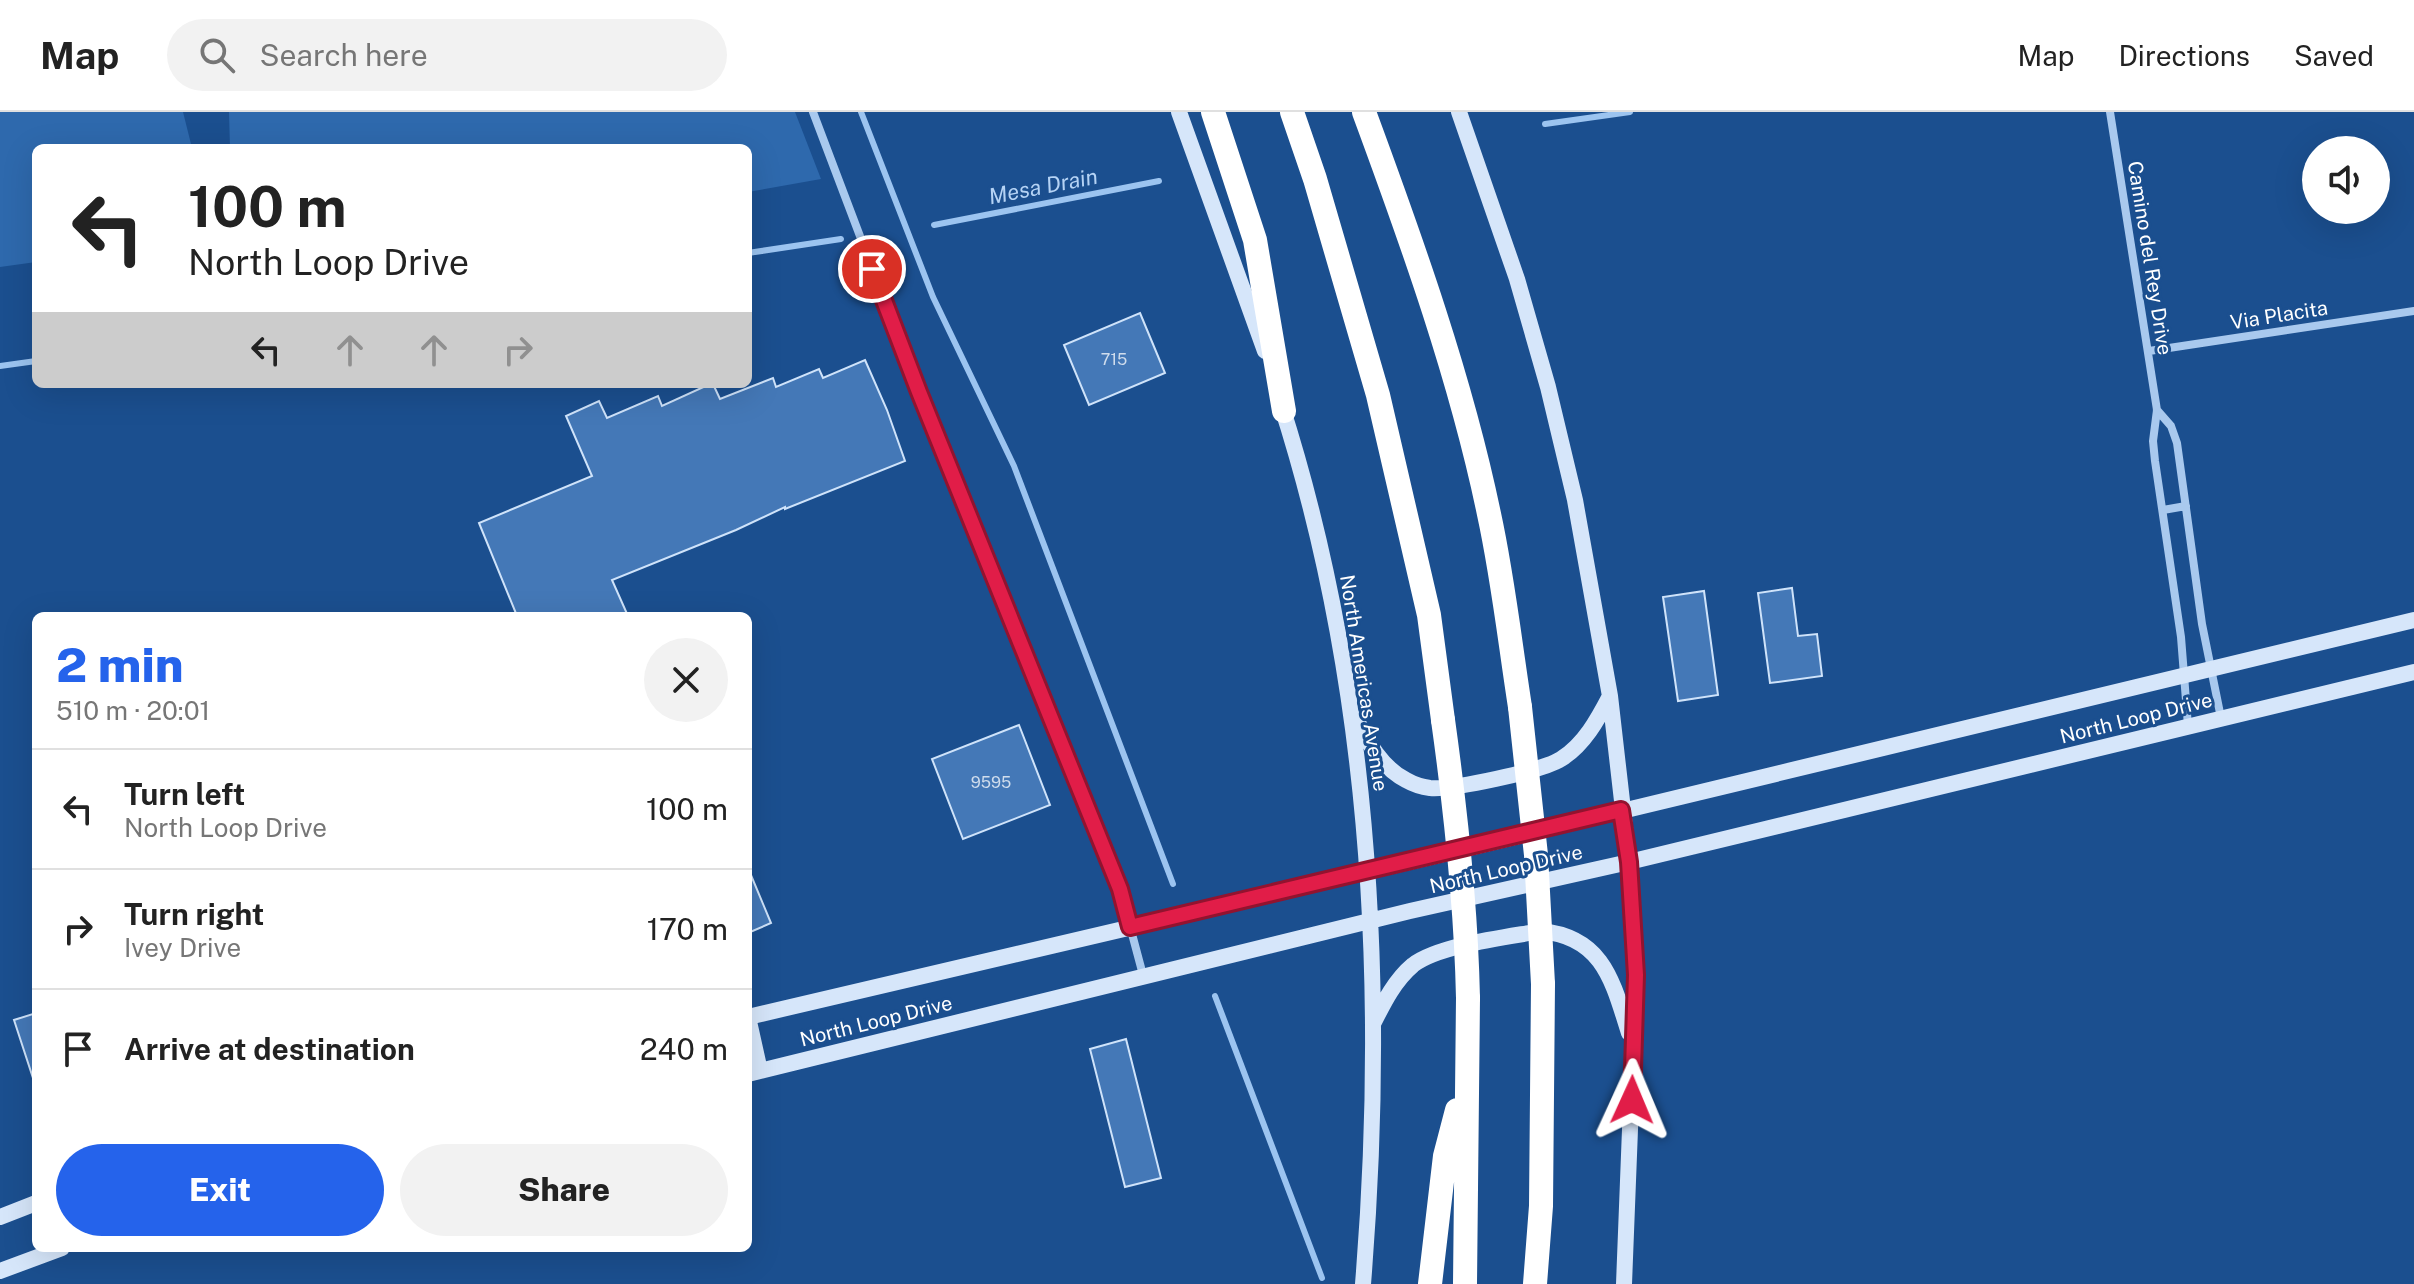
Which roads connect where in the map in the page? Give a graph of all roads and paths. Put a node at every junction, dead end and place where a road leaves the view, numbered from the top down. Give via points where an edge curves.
1 (813, 112) edge
2 (1179, 112) edge
3 (1213, 112) edge
4 (1292, 112) edge
5 (1364, 112) edge
6 (1459, 112) edge
7 (2110, 112) edge
8 (2414, 311) edge
9 (2149, 351) junction
10 (2157, 410) junction
11 (1284, 411) junction
12 (2186, 506) junction
13 (2163, 510) junction
14 (2414, 620) edge
15 (2211, 669) junction
16 (2414, 672) edge
17 (2184, 675) junction
18 (1610, 696) junction
19 (1352, 711) junction
20 (2221, 718) junction
21 (2188, 726) junction
22 (1621, 810) junction
23 (1629, 862) junction
24 (1368, 869) junction
25 (1368, 922) junction
26 (1130, 927) junction
27 (1143, 975) junction
28 (752, 1016) edge
29 (1373, 1026) junction
30 (1633, 1045) junction
31 (754, 1072) edge
32 (1466, 1077) junction
33 (32, 1205) edge
34 (0, 1217) edge
35 (51, 1252) edge
36 (0, 1271) edge
37 (1363, 1284) edge
38 (1430, 1284) edge
39 (1465, 1284) edge
40 (1535, 1284) edge
41 (1624, 1284) edge

1 - 26 street via 919,392 1120,889
2 - 11 main road, North Americas Avenue
3 - 11 highway via 1255,240
4 - 32 highway, bridge via 1378,395 1429,615 1458,826 1466,928
5 - 40 highway, bridge via 1461,402 1489,515 1520,707 1543,984
6 - 18 main road via 1548,387 1575,500
7 - 9 street, Camino del Rey Drive
8 - 9 street, Via Placita
9 - 10 street, Camino del Rey Drive
10 - 12 street, Camino del Rey Drive via 2177,443
10 - 13 street, Camino del Rey Drive via 2153,441
11 - 19 main road, North Americas Avenue via 1313,507
12 - 13 street
12 - 15 street, Camino del Rey Drive
13 - 17 street, Camino del Rey Drive
14 - 15 main road, North Loop Drive
15 - 17 main road, North Loop Drive
15 - 20 street, Camino del Rey Drive
16 - 20 main road, North Loop Drive
17 - 21 street, Camino del Rey Drive
17 - 22 main road, North Loop Drive
18 - 19 main road via 1578,745 1561,759 1542,768 1433,788 1393,772
18 - 22 main road
19 - 24 main road, North Americas Avenue
20 - 21 main road, North Loop Drive
21 - 23 main road, North Loop Drive
22 - 23 main road
22 - 24 main road, North Loop Drive
23 - 25 main road, North Loop Drive
23 - 30 main road via 1636,975
24 - 25 main road, North Americas Avenue
24 - 26 main road, North Loop Drive
25 - 27 main road, North Loop Drive
25 - 29 main road, North Americas Avenue
26 - 27 street
26 - 28 main road, North Loop Drive
27 - 31 main road, North Loop Drive
29 - 30 main road via 1390,991 1411,966 1451,950 1541,931 1574,941 1602,961
29 - 37 main road, North Americas Avenue
30 - 41 main road
32 - 38 highway via 1445,1156
32 - 39 highway
33 - 34 main road
35 - 36 main road

